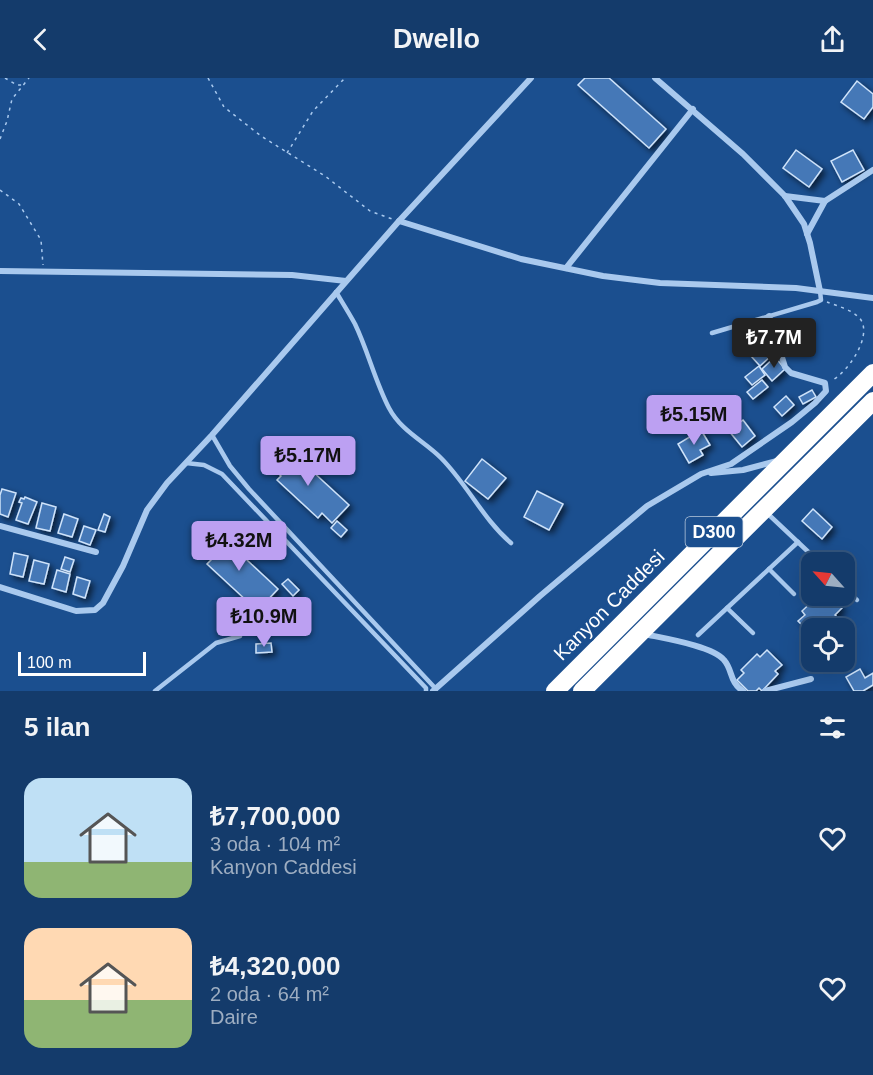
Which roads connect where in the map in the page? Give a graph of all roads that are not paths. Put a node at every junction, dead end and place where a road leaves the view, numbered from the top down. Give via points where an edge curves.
1 (531, 78) edge
2 (655, 78) edge
3 (693, 109) junction
4 (873, 170) edge
5 (784, 196) junction
6 (825, 201) junction
7 (399, 221) junction
8 (807, 234) junction
9 (566, 268) junction
10 (0, 271) edge
11 (346, 281) junction
12 (820, 291) junction
13 (336, 292) junction
14 (873, 298) edge
15 (769, 316) junction
16 (712, 333) dead end
17 (873, 373) edge
18 (873, 401) edge
19 (212, 435) junction
20 (788, 458) junction
21 (186, 463) junction
22 (701, 474) junction
23 (763, 509) junction
24 (0, 526) edge
25 (798, 542) junction
26 (511, 543) dead end
27 (96, 552) dead end
28 (808, 552) edge
29 (769, 569) junction
30 (0, 587) edge
31 (794, 594) dead end
32 (727, 608) junction
33 (640, 633) junction
34 (753, 633) dead end
35 (698, 635) dead end
36 (240, 636) dead end
37 (811, 679) dead end
38 (435, 690) edge
39 (155, 691) edge
40 (426, 691) edge
41 (555, 691) edge
42 (582, 691) edge
43 (742, 691) edge
44 (765, 691) edge

1 - 7 street
2 - 3 street
3 - 5 street
3 - 9 street
4 - 6 street
5 - 6 street
5 - 8 street
6 - 8 street
7 - 9 street via 521,259
7 - 11 street
8 - 12 street
9 - 12 street via 660,283
10 - 11 street via 292,275
11 - 13 street
12 - 14 street
12 - 15 lane via 821,300
13 - 19 street
13 - 26 lane via 355,324 395,418 442,459 494,528
15 - 16 lane
15 - 22 street via 785,367 791,373 825,383 826,391 792,422 732,464
17 - 20 highway, Kanyon Caddesi / D300
18 - 23 highway, D300
19 - 21 street
19 - 38 lane via 249,489
20 - 22 street via 743,470
20 - 41 highway, Kanyon Caddesi / D300
21 - 30 street via 147,510 123,566 95,610 76,611
21 - 40 lane via 204,465 222,474
22 - 38 street via 614,532
23 - 25 lane
23 - 33 highway, D300
24 - 27 street
25 - 28 lane
25 - 29 lane
29 - 31 lane
29 - 32 lane
32 - 34 lane
32 - 35 lane
33 - 42 highway, D300
33 - 43 street via 699,646 724,659 735,686
36 - 39 lane via 216,643
37 - 44 street

